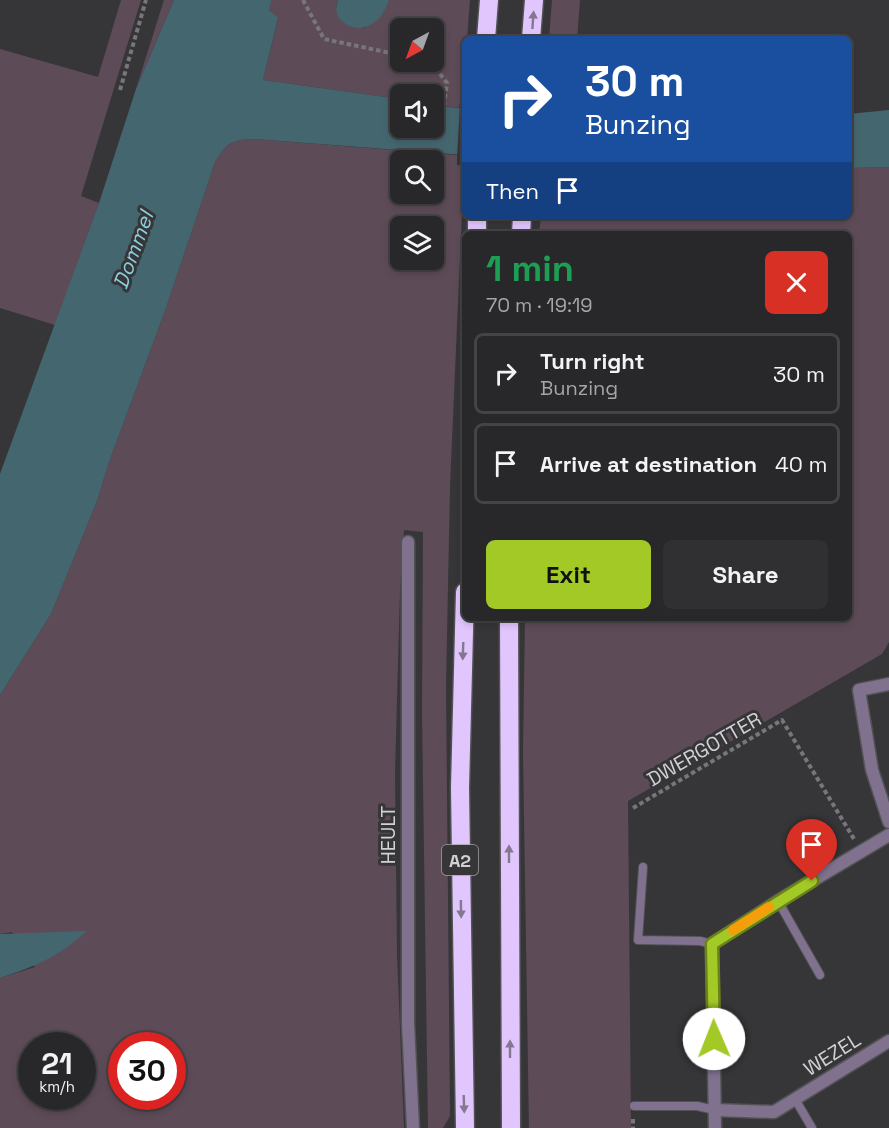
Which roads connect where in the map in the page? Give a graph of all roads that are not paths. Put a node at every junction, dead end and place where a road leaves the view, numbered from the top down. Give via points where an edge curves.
1 (489, 0) edge
2 (534, 0) edge
3 (486, 36) edge
4 (531, 36) edge
5 (408, 542) dead end
6 (464, 621) edge
7 (509, 621) edge
8 (889, 684) edge
9 (889, 822) edge
10 (889, 835) edge
11 (643, 867) dead end
12 (778, 901) junction
13 (712, 944) junction
14 (820, 975) dead end
15 (889, 1041) edge
16 (795, 1099) junction
17 (634, 1106) dead end
18 (715, 1110) junction
19 (413, 1128) edge
20 (465, 1128) edge
21 (511, 1128) edge
22 (715, 1128) edge
23 (812, 1128) edge

1 - 3 highway
4 -> 2 highway
5 - 19 street, HEULT via 408,1023
6 -> 20 highway, A2 via 460,788
21 -> 7 highway
8 - 9 street via 859,690 872,770
10 - 12 street
11 - 13 lane via 638,940
12 - 13 street
12 - 14 lane
13 - 18 street
15 - 16 street, WEZEL
16 - 18 street, WEZEL via 774,1112
16 - 23 lane, WEZEL
17 - 18 lane via 697,1106
18 - 22 street

